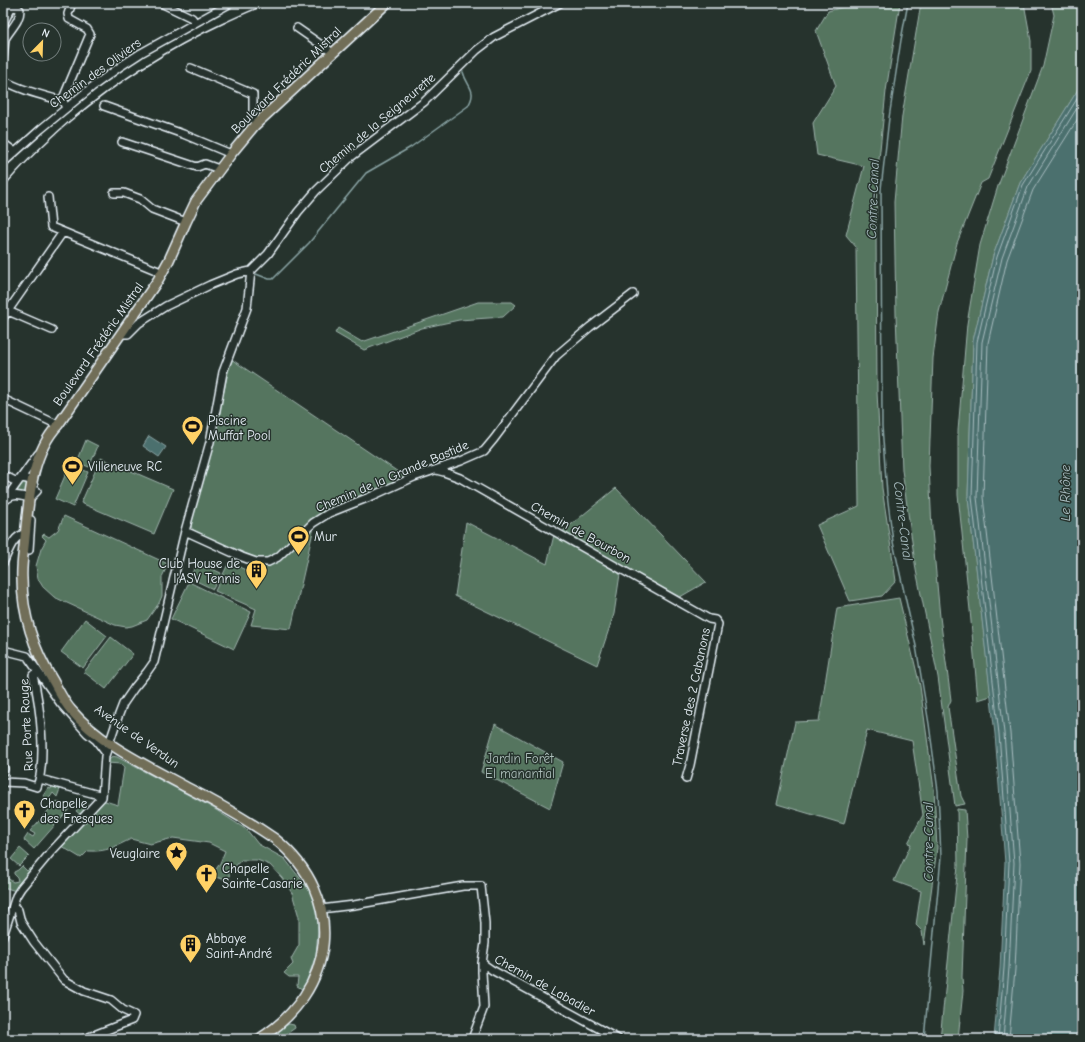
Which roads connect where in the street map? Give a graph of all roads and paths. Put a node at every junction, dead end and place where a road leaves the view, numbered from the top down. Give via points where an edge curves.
1 (72, 3) edge
2 (161, 3) edge
3 (231, 3) edge
4 (387, 3) edge
5 (560, 3) edge
6 (195, 22) junction
7 (298, 28) dead end
8 (5, 39) dead end
9 (333, 53) junction
10 (3, 59) edge
11 (191, 68) dead end
12 (3, 78) edge
13 (63, 101) junction
14 (104, 106) dead end
15 (66, 108) junction
16 (255, 125) junction
17 (122, 142) dead end
18 (3, 143) edge
19 (15, 152) junction
20 (231, 154) junction
21 (3, 164) edge
22 (220, 169) junction
23 (114, 193) dead end
24 (48, 197) dead end
25 (186, 222) junction
26 (63, 232) junction
27 (251, 271) junction
28 (163, 272) junction
29 (633, 294) dead end
30 (8, 311) junction
31 (3, 318) edge
32 (52, 330) dead end
33 (122, 334) junction
34 (3, 399) edge
35 (58, 425) junction
36 (43, 447) junction
37 (434, 470) junction
38 (3, 475) edge
39 (18, 481) junction
40 (32, 482) junction
41 (33, 495) junction
42 (4, 502) edge
43 (185, 531) junction
44 (25, 534) junction
45 (3, 563) edge
46 (26, 614) junction
47 (715, 620) joint
48 (3, 650) edge
49 (37, 671) junction
50 (110, 740) junction
51 (105, 752) junction
52 (3, 766) edge
53 (3, 772) edge
54 (40, 779) junction
55 (686, 779) dead end
56 (3, 782) edge
57 (99, 795) dead end
58 (13, 906) junction
59 (321, 909) junction
60 (3, 936) edge
61 (482, 964) junction
62 (84, 1039) edge
63 (259, 1039) edge
64 (472, 1039) edge
65 (618, 1039) edge

1 - 13 street via 69,19 87,29 90,34
2 - 6 street via 192,18
3 - 6 street, Chemin des Oliviers
4 - 9 main road, Boulevard Frédéric Mistral
5 - 27 street, Chemin de la Seigneurette via 494,37 477,50 424,102 351,157 316,190 268,254
6 - 15 street, Chemin des Oliviers via 121,66
7 - 9 street
8 - 10 street
9 - 16 main road, Boulevard Frédéric Mistral
11 - 16 street via 253,94
12 - 13 street via 12,84
13 - 15 street
14 - 20 street
15 - 19 street, Chemin des Oliviers
16 - 20 main road, Boulevard Frédéric Mistral
17 - 22 street via 197,167 205,164
18 - 19 street
19 - 21 street, Chemin des Oliviers
20 - 22 main road, Boulevard Frédéric Mistral
22 - 25 main road, Boulevard Frédéric Mistral via 196,200
23 - 25 street via 140,198 152,209
24 - 26 street via 51,227
25 - 28 main road, Boulevard Frédéric Mistral
26 - 28 street
26 - 30 street
27 - 33 street via 210,285 166,306 128,334
27 - 43 street via 247,308 224,372 210,442
28 - 33 main road, Boulevard Frédéric Mistral
29 - 37 street, Chemin de la Grande Bastide via 556,356 484,450
30 - 31 street
30 - 32 street
33 - 35 main road, Boulevard Frédéric Mistral
34 - 35 street
35 - 36 main road, Boulevard Frédéric Mistral
35 - 41 main road, Boulevard Frédéric Mistral
36 - 39 street, Boulevard Frédéric Mistral
36 - 40 main road, Boulevard Frédéric Mistral
37 - 43 street, Chemin de la Grande Bastide via 329,512 313,523 278,557 268,562 256,562 242,557
37 - 47 street, Chemin de Bourbon via 460,478 709,619
38 - 39 street
39 - 40 street via 22,478
39 - 42 street, Boulevard Frédéric Mistral
40 - 41 main road, Boulevard Frédéric Mistral
41 - 42 street, Boulevard Frédéric Mistral via 15,495
41 - 44 main road, Avenue de Verdun
41 - 46 main road, Avenue de Verdun
43 - 50 street via 154,662 123,704
44 - 45 street via 17,538
44 - 46 main road, Avenue de Verdun via 22,577
46 - 50 main road, Avenue de Verdun via 36,648 55,685 82,721
47 - 55 street, Traverse des 2 Cabanons via 718,624
48 - 49 street via 27,656
49 - 51 street via 61,704
49 - 54 street, Rue Porte Rouge via 33,675 41,744
50 - 51 street
50 - 59 main road, Avenue de Verdun via 144,764 190,788 286,848 307,874
51 - 58 street via 102,797 28,878 18,892
52 - 53 street
54 - 56 street via 37,787
54 - 57 street
58 - 60 street
58 - 62 street via 18,910 21,922 34,942 64,980 84,991 111,1000 134,1015 132,1020
59 - 61 street, Chemin de Labadier via 463,886 481,886 485,923
59 - 63 main road, Avenue de Verdun via 321,958 312,984 289,1015
61 - 64 street via 484,1007
61 - 65 street, Chemin de Labadier

